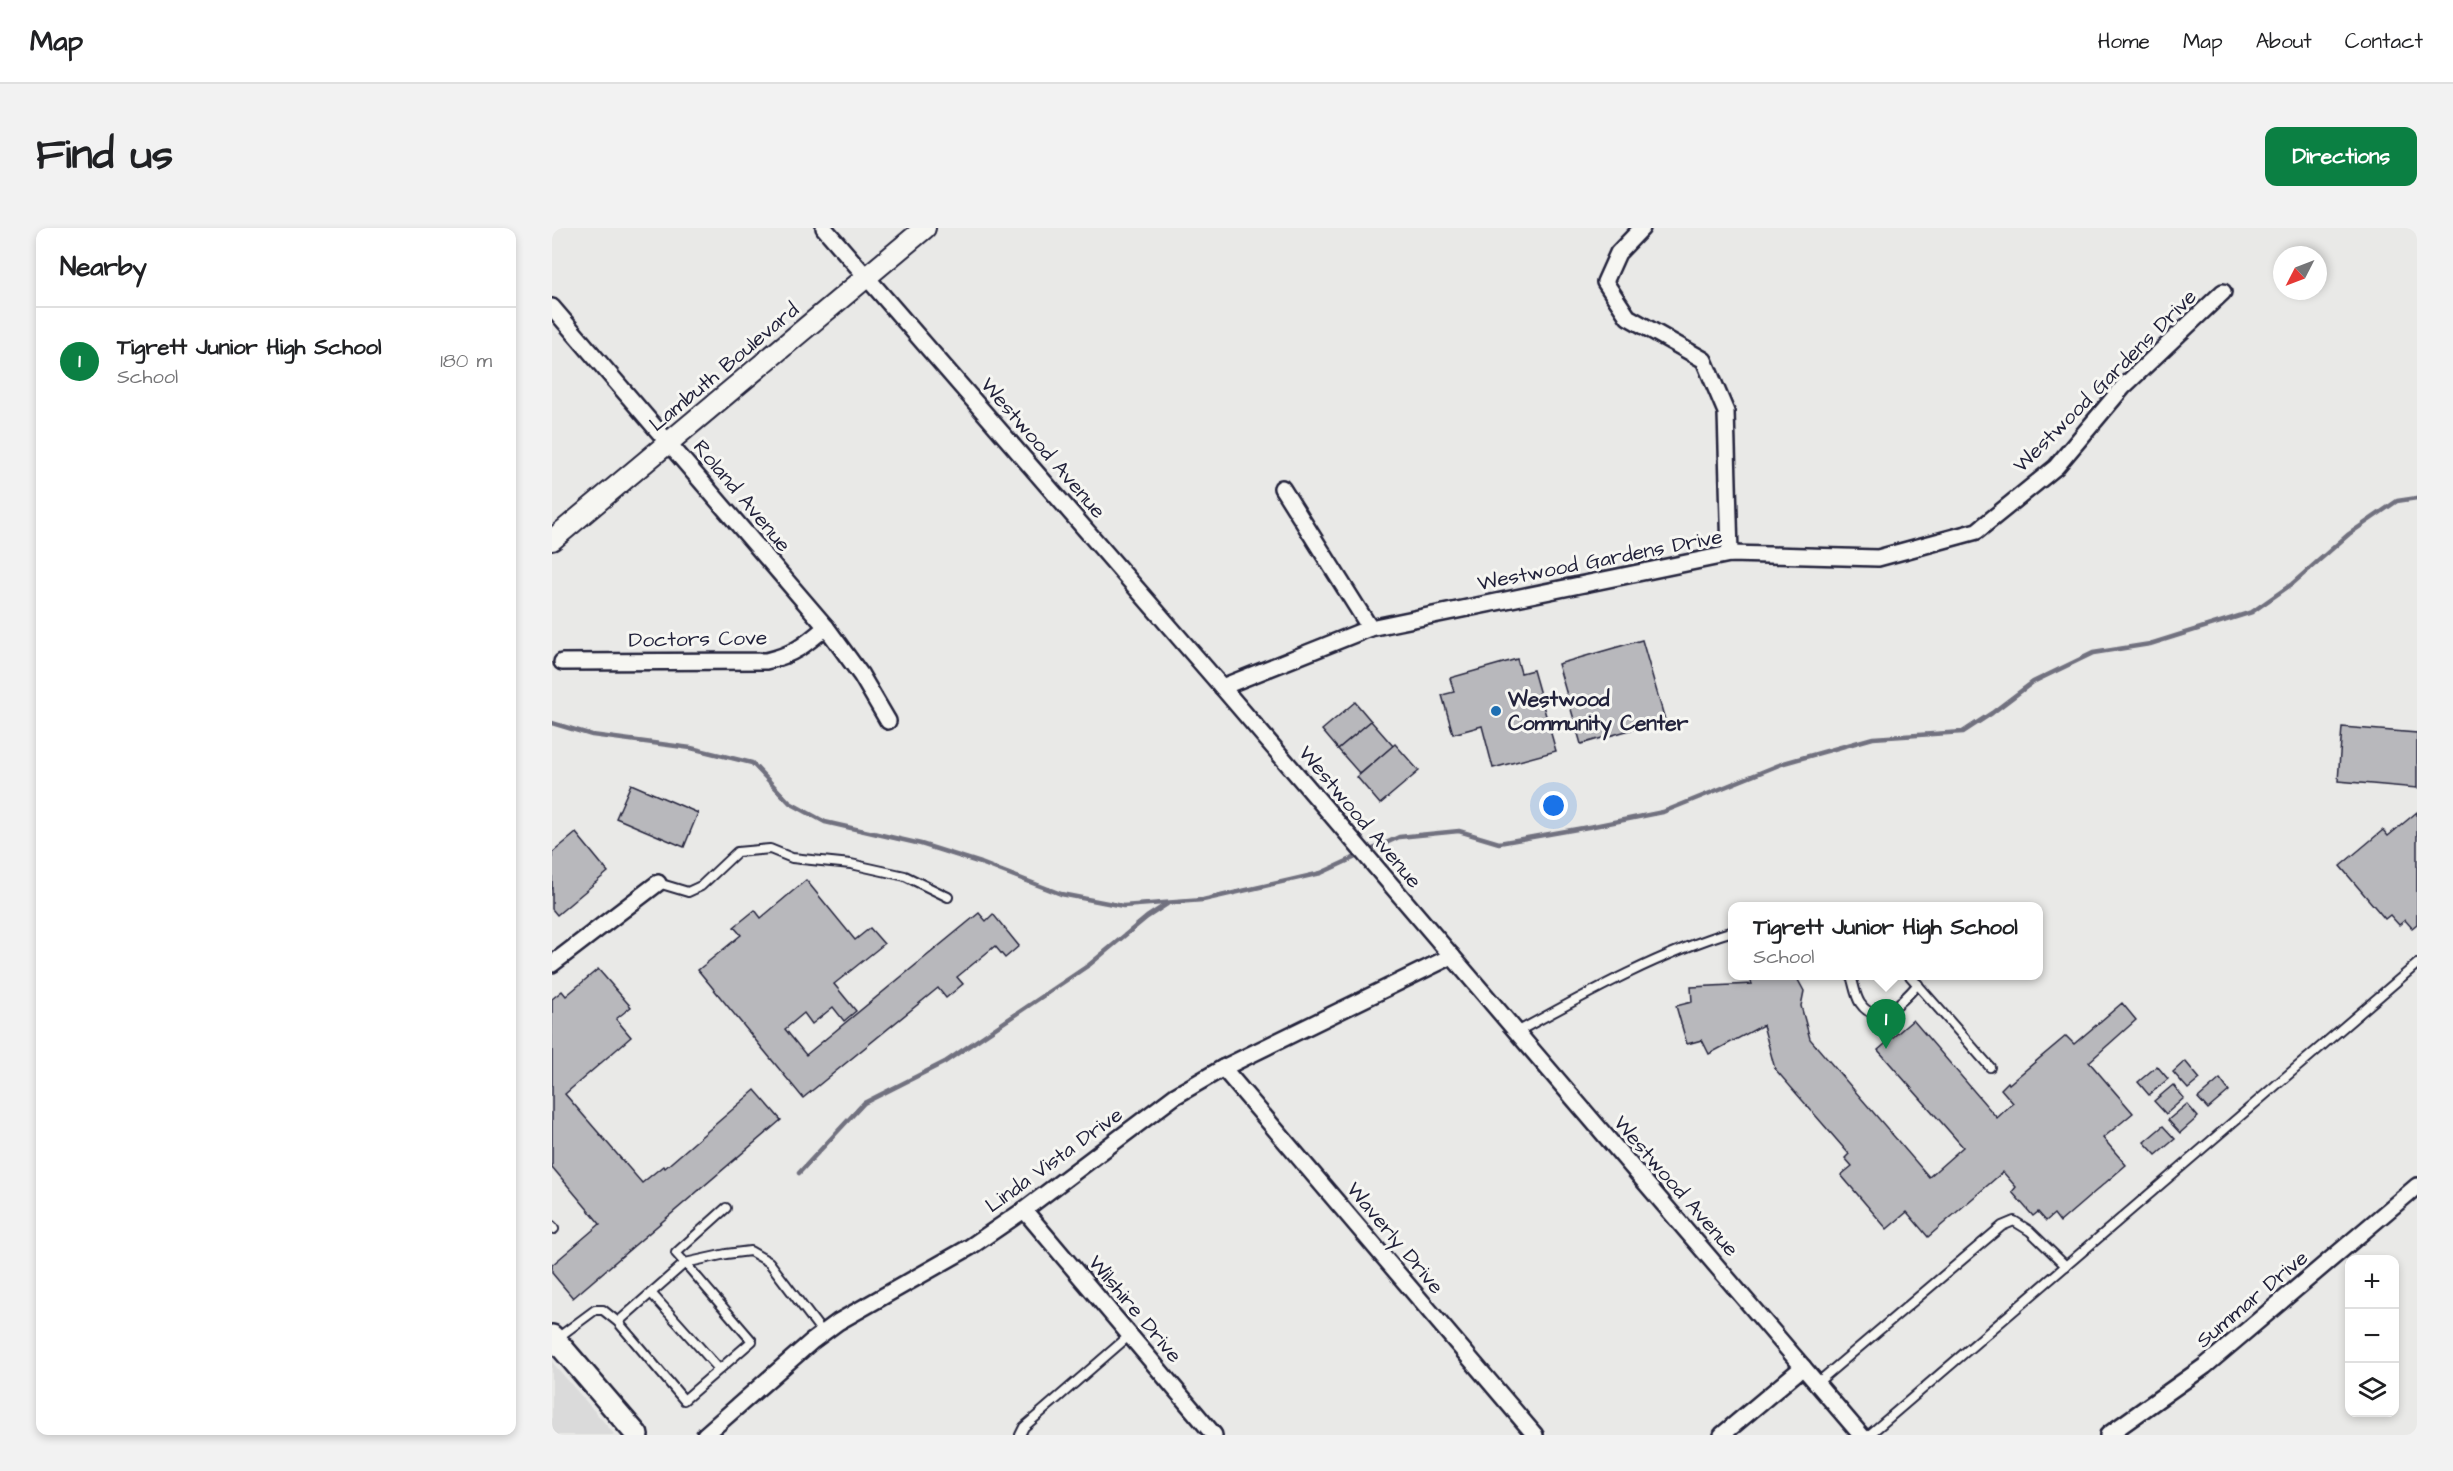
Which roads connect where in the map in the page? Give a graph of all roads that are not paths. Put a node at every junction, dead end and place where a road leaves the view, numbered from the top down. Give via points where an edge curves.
1 (824, 228) edge
2 (925, 228) edge
3 (1642, 228) edge
4 (867, 278) junction
5 (2223, 292) dead end
6 (552, 307) edge
7 (670, 444) junction
8 (1282, 488) dead end
9 (552, 540) edge
10 (1730, 554) junction
11 (826, 627) junction
12 (1370, 628) junction
13 (562, 662) dead end
14 (1222, 687) junction
15 (888, 721) dead end
16 (658, 883) joint
17 (948, 897) dead end
18 (1728, 933) edge
19 (1452, 956) junction
20 (552, 964) edge
21 (2417, 964) edge
22 (1853, 980) edge
23 (1914, 980) edge
24 (1918, 984) junction
25 (1517, 1032) junction
26 (1990, 1067) dead end
27 (1222, 1068) junction
28 (2417, 1186) edge
29 (726, 1208) dead end
30 (1024, 1210) junction
31 (685, 1263) junction
32 (2066, 1266) junction
33 (651, 1293) junction
34 (618, 1322) junction
35 (823, 1333) junction
36 (1130, 1335) junction
37 (553, 1340) edge
38 (1803, 1367) junction
39 (719, 1369) junction
40 (1817, 1383) junction
41 (636, 1435) edge
42 (705, 1435) edge
43 (1020, 1435) edge
44 (1214, 1435) edge
45 (1534, 1435) edge
46 (1722, 1435) edge
47 (1861, 1435) edge
48 (1869, 1435) edge
49 (2108, 1435) edge

1 - 4 street, Westwood Avenue
2 - 4 street, Lambuth Boulevard
3 - 10 street via 1618,253 1605,282 1628,317 1704,360 1726,412
4 - 7 street, Lambuth Boulevard
4 - 14 street, Westwood Avenue
5 - 10 street, Westwood Gardens Drive via 2123,387 2056,466 1977,531 1878,558
6 - 7 street, Roland Avenue
7 - 9 street, Lambuth Boulevard
7 - 11 street, Roland Avenue
8 - 12 street
10 - 12 street, Westwood Gardens Drive
11 - 13 street, Doctors Cove via 786,657 766,661
11 - 15 street, Roland Avenue
12 - 14 street, Westwood Gardens Drive
14 - 19 street, Westwood Avenue
16 - 17 lane via 688,892 737,852 770,849 792,858 851,864 905,876
16 - 20 street
18 - 25 lane via 1646,965
19 - 25 street, Westwood Avenue
19 - 27 street, Linda Vista Drive
21 - 32 lane
22 - 24 lane via 1859,1001 1865,1009 1876,1013 1899,1006
23 - 24 lane
24 - 26 lane
25 - 38 street, Westwood Avenue
27 - 30 street, Linda Vista Drive via 1175,1096
27 - 45 street, Waverly Drive
28 - 49 street, Summar Drive via 2205,1366
29 - 31 lane via 676,1253
30 - 35 street, Linda Vista Drive via 970,1247
30 - 36 street, Wilshire Drive
31 - 33 lane
31 - 35 lane via 750,1251 770,1262
31 - 39 lane via 752,1341
32 - 40 lane via 2014,1221 2002,1226
32 - 48 lane
33 - 34 lane
33 - 39 lane
34 - 37 lane via 603,1310 595,1310
34 - 39 lane via 684,1400
35 - 42 street, Linda Vista Drive
36 - 43 lane via 1024,1427
36 - 44 street, Wilshire Drive
37 - 41 main road
38 - 40 street, Westwood Avenue
38 - 46 street
40 - 47 street, Westwood Avenue

